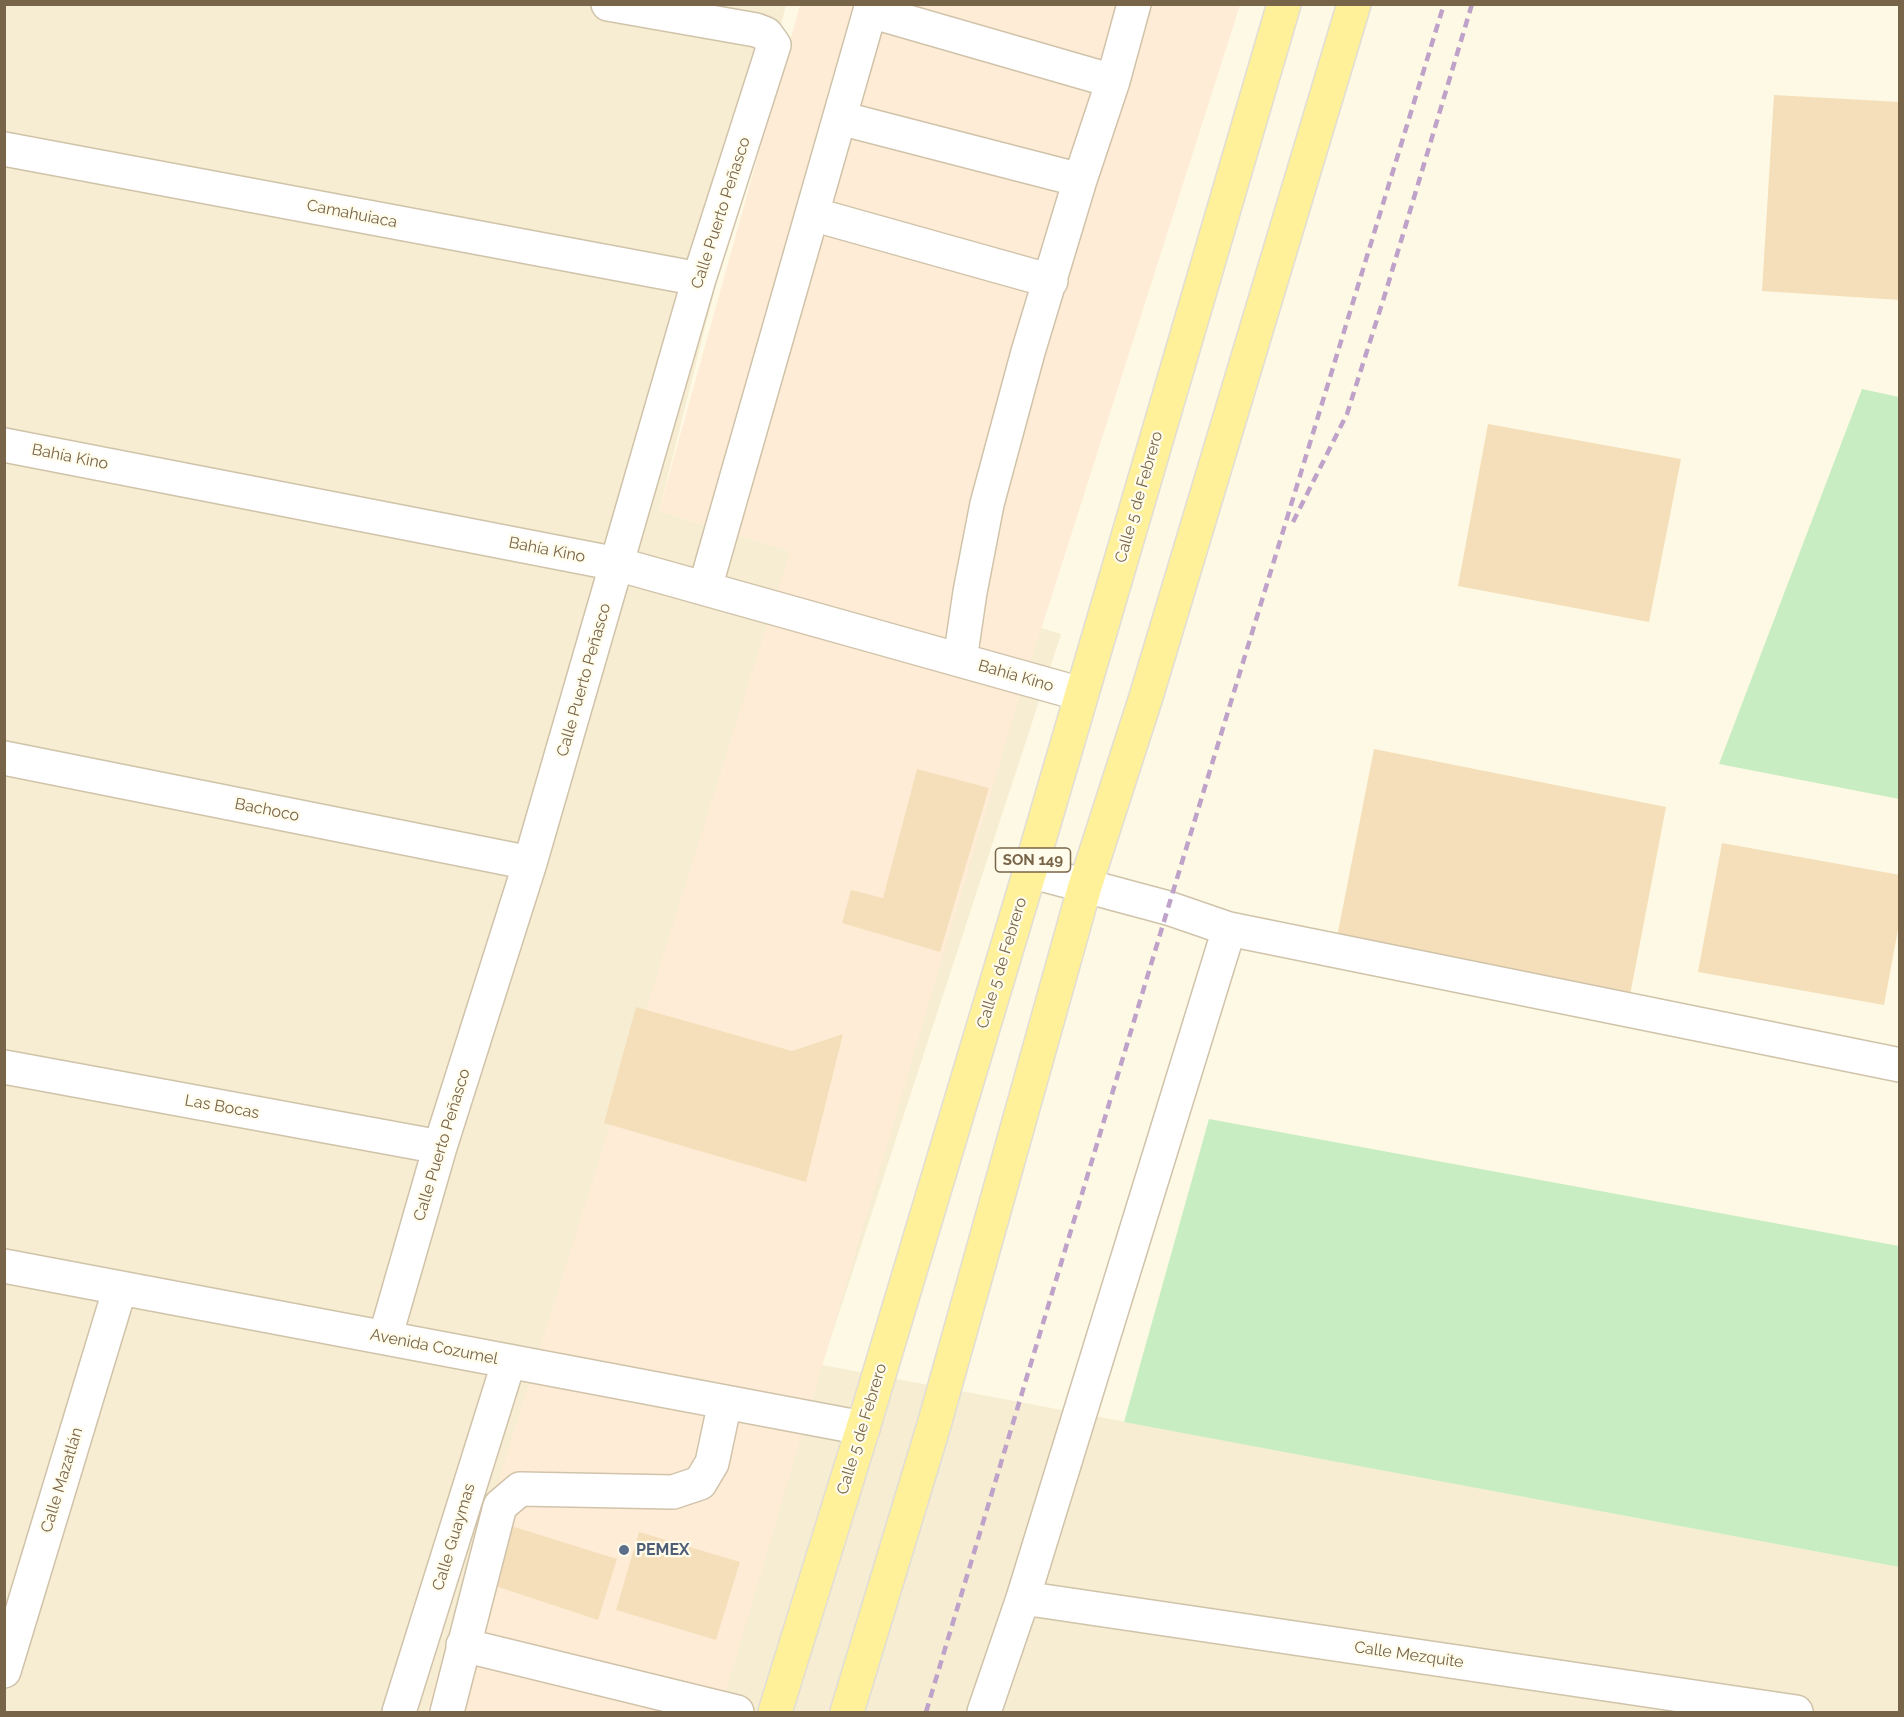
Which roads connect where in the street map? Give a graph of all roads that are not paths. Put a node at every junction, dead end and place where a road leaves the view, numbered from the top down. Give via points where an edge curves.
1 (608, 4) edge
2 (1134, 4) edge
3 (1354, 4) edge
4 (1277, 6) edge
5 (871, 8) edge
6 (1113, 81) junction
7 (840, 118) junction
8 (4, 149) edge
9 (1080, 180) junction
10 (813, 214) junction
11 (699, 279) junction
12 (1051, 281) junction
13 (4, 445) edge
14 (617, 564) junction
15 (705, 588) junction
16 (960, 660) junction
17 (1081, 694) junction
18 (4, 758) edge
19 (530, 862) junction
20 (1030, 871) junction
21 (1085, 886) junction
22 (1229, 929) junction
23 (1899, 1065) edge
24 (4, 1067) edge
25 (441, 1147) junction
26 (4, 1266) edge
27 (120, 1288) junction
28 (385, 1338) junction
29 (509, 1362) junction
30 (725, 1402) junction
31 (863, 1428) junction
32 (1023, 1598) junction
33 (463, 1645) junction
34 (4, 1671) edge
35 (399, 1713) edge
36 (447, 1713) edge
37 (737, 1713) edge
38 (775, 1713) edge
39 (847, 1713) edge
40 (984, 1713) edge
41 (1796, 1713) edge

1 - 11 street, Calle Puerto Peñasco via 756,30 766,34 774,45
2 - 6 street
3 - 21 main road, SON 149
4 - 17 main road, Calle 5 de Febrero / SON 149
5 - 6 street
5 - 7 street
6 - 9 street
7 - 9 street
7 - 10 street
8 - 11 street, Camahuiaca
9 - 12 street
10 - 12 street
10 - 15 street
11 - 14 street, Calle Puerto Peñasco
12 - 16 street via 987,504
13 - 14 street, Bahía Kino
14 - 15 street, Bahía Kino
14 - 19 street, Calle Puerto Peñasco
15 - 16 street, Bahía Kino
16 - 17 street, Bahía Kino
17 - 20 main road, Calle 5 de Febrero / SON 149
18 - 19 street, Bachoco
19 - 25 street, Calle Puerto Peñasco
20 - 21 street
20 - 31 main road, Calle 5 de Febrero / SON 149
21 - 22 street
21 - 39 main road, SON 149 via 937,1414
22 - 23 street
22 - 32 street
24 - 25 street, Las Bocas
25 - 28 street, Calle Puerto Peñasco
26 - 27 street, Avenida Cozumel
27 - 28 street, Avenida Cozumel
27 - 34 street, Calle Mazatlán
28 - 29 street, Avenida Cozumel
29 - 30 street, Avenida Cozumel
29 - 35 street, Calle Guaymas
30 - 31 street, Avenida Cozumel
30 - 33 street via 712,1463 700,1483 673,1492 520,1489 500,1506
31 - 38 main road, Calle 5 de Febrero / SON 149
32 - 40 street
32 - 41 street, Calle Mezquite
33 - 36 street
33 - 37 street

